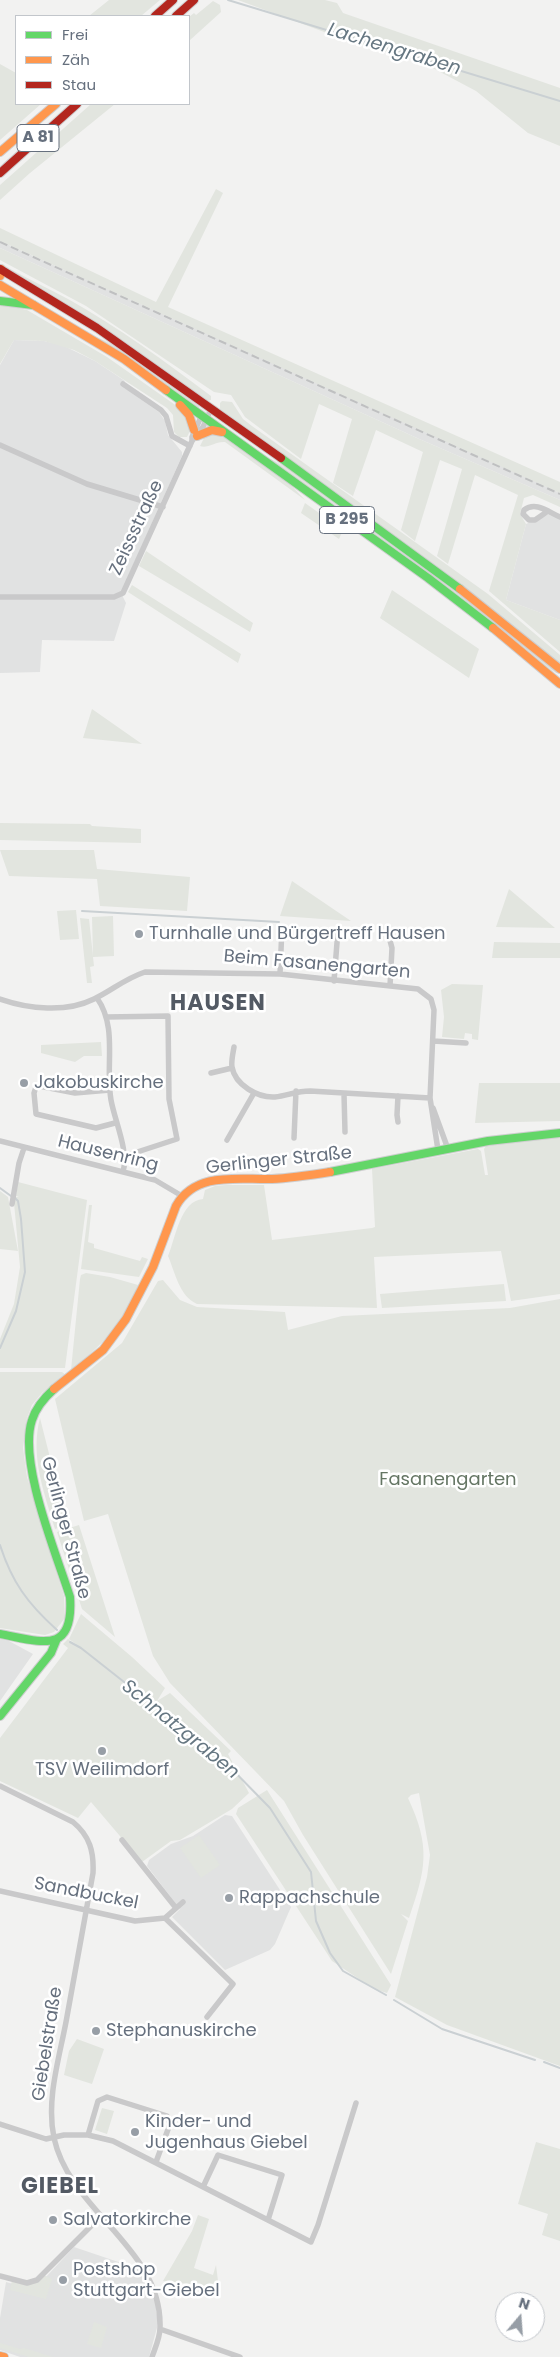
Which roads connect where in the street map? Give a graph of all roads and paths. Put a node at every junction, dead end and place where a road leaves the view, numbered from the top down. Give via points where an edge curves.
1 (173, 0) edge
2 (194, 0) edge
3 (156, 15) edge
4 (177, 15) edge
5 (55, 105) edge
6 (76, 105) edge
7 (0, 152) edge
8 (0, 173) edge
9 (0, 271) edge
10 (0, 285) edge
11 (0, 301) edge
12 (33, 305) junction
13 (123, 384) dead end
14 (179, 400) junction
15 (211, 409) junction
16 (206, 419) junction
17 (224, 432) junction
18 (193, 438) junction
19 (0, 445) edge
20 (163, 507) junction
21 (548, 512) dead end
22 (560, 517) edge
23 (0, 597) edge
24 (560, 669) edge
25 (560, 684) edge
26 (282, 927) dead end
27 (338, 930) dead end
28 (389, 937) dead end
29 (280, 974) junction
30 (334, 981) junction
31 (390, 986) junction
32 (97, 998) junction
33 (0, 999) edge
34 (106, 1017) junction
35 (433, 1041) junction
36 (466, 1043) dead end
37 (234, 1047) dead end
38 (232, 1068) junction
39 (211, 1073) dead end
40 (110, 1090) junction
41 (296, 1091) junction
42 (254, 1093) junction
43 (344, 1094) junction
44 (398, 1096) junction
45 (431, 1101) junction
46 (398, 1122) dead end
47 (115, 1123) junction
48 (345, 1132) dead end
49 (560, 1134) edge
50 (294, 1138) dead end
51 (227, 1140) dead end
52 (0, 1141) edge
53 (24, 1148) junction
54 (448, 1149) junction
55 (438, 1150) junction
56 (125, 1156) junction
57 (123, 1172) junction
58 (182, 1196) junction
59 (12, 1201) dead end
60 (0, 1634) edge
61 (56, 1641) junction
62 (0, 1716) edge
63 (0, 1786) edge
64 (122, 1840) dead end
65 (0, 1893) edge
66 (183, 1902) dead end
67 (176, 1908) junction
68 (86, 1911) junction
69 (165, 1918) junction
70 (207, 2017) dead end
71 (356, 2103) dead end
72 (0, 2124) edge
73 (88, 2135) junction
74 (54, 2138) junction
75 (156, 2162) junction
76 (203, 2187) junction
77 (100, 2217) junction
78 (268, 2220) junction
79 (0, 2276) edge
80 (160, 2329) junction
81 (0, 2356) edge
82 (4, 2357) edge
83 (152, 2357) edge
84 (240, 2357) edge

1 - 3 main road
2 - 4 main road
5 - 7 main road, A 81
6 - 8 main road, A 81
9 - 15 main road, B 295 via 97,328
10 - 12 main road, B 295
11 - 12 main road
12 - 14 main road, B 295 via 111,351
13 - 18 street via 161,410 172,436
14 - 16 main road, B 295
14 - 18 main road via 189,415
15 - 16 street, Zeissstraße
15 - 24 main road, B 295 via 451,581
16 - 17 main road, B 295
16 - 18 street, Zeissstraße
17 - 18 main road via 212,430
17 - 25 main road, B 295 via 457,600
18 - 20 street, Zeissstraße
19 - 20 street via 87,484
20 - 23 street, Zeissstraße via 126,588 119,596
21 - 22 street
26 - 29 street
27 - 30 street
28 - 31 street via 392,948
29 - 30 street, Beim Fasanengarten
29 - 32 street, Beim Fasanengarten via 145,972 125,979
30 - 31 street, Beim Fasanengarten
31 - 35 street, Beim Fasanengarten via 413,988 428,994 434,1010
32 - 33 street via 75,1006 47,1008 28,1007
32 - 34 street
34 - 40 street via 110,1029
34 - 56 street via 168,1016 170,1099 177,1138
35 - 36 street
35 - 45 street, Beim Fasanengarten
37 - 38 street
38 - 39 street
38 - 42 street via 240,1081
40 - 47 street
40 - 47 street via 75,1093 39,1086 34,1094 36,1114 96,1128
41 - 42 street via 274,1097
41 - 43 street
41 - 50 street
42 - 51 street
43 - 44 street
43 - 48 street
44 - 45 street
44 - 46 street
45 - 54 street, Beim Fasanengarten
45 - 55 street, Beim Fasanengarten
47 - 56 street
49 - 54 main road, Gerlinger Straße via 522,1136
52 - 53 street, Hausenring
53 - 57 street, Hausenring
53 - 59 street
54 - 55 main road, Gerlinger Straße
55 - 58 main road, Gerlinger Straße via 315,1175 214,1181 195,1186
56 - 57 street
57 - 58 street, Hausenring via 155,1180
58 - 61 main road, Gerlinger Straße via 172,1211 146,1283 123,1324 102,1350 41,1399 32,1417 28,1450 30,1470 72,1609 66,1632
60 - 61 main road
61 - 62 main road, Gerlinger Straße via 51,1653
63 - 68 street, Giebelstraße via 62,1815 82,1830 90,1842 93,1862
64 - 67 street, Sandbuckel
65 - 68 street, Sandbuckel
66 - 67 street
67 - 69 street
68 - 69 street, Sandbuckel via 135,1921
68 - 74 street, Giebelstraße via 54,2084
69 - 70 street via 234,1984
71 - 78 street via 311,2242
72 - 74 street via 46,2139
73 - 74 street
73 - 75 street via 122,2145
73 - 75 street via 98,2101 102,2098 166,2116 170,2124
74 - 77 street, Giebelstraße via 70,2176
75 - 76 street
76 - 78 street
76 - 78 street via 218,2156 282,2175
77 - 79 street via 37,2280 27,2283
77 - 80 street, Giebelstraße via 150,2277 158,2300
80 - 83 street, Giebelstraße
80 - 84 street
81 - 82 main road

